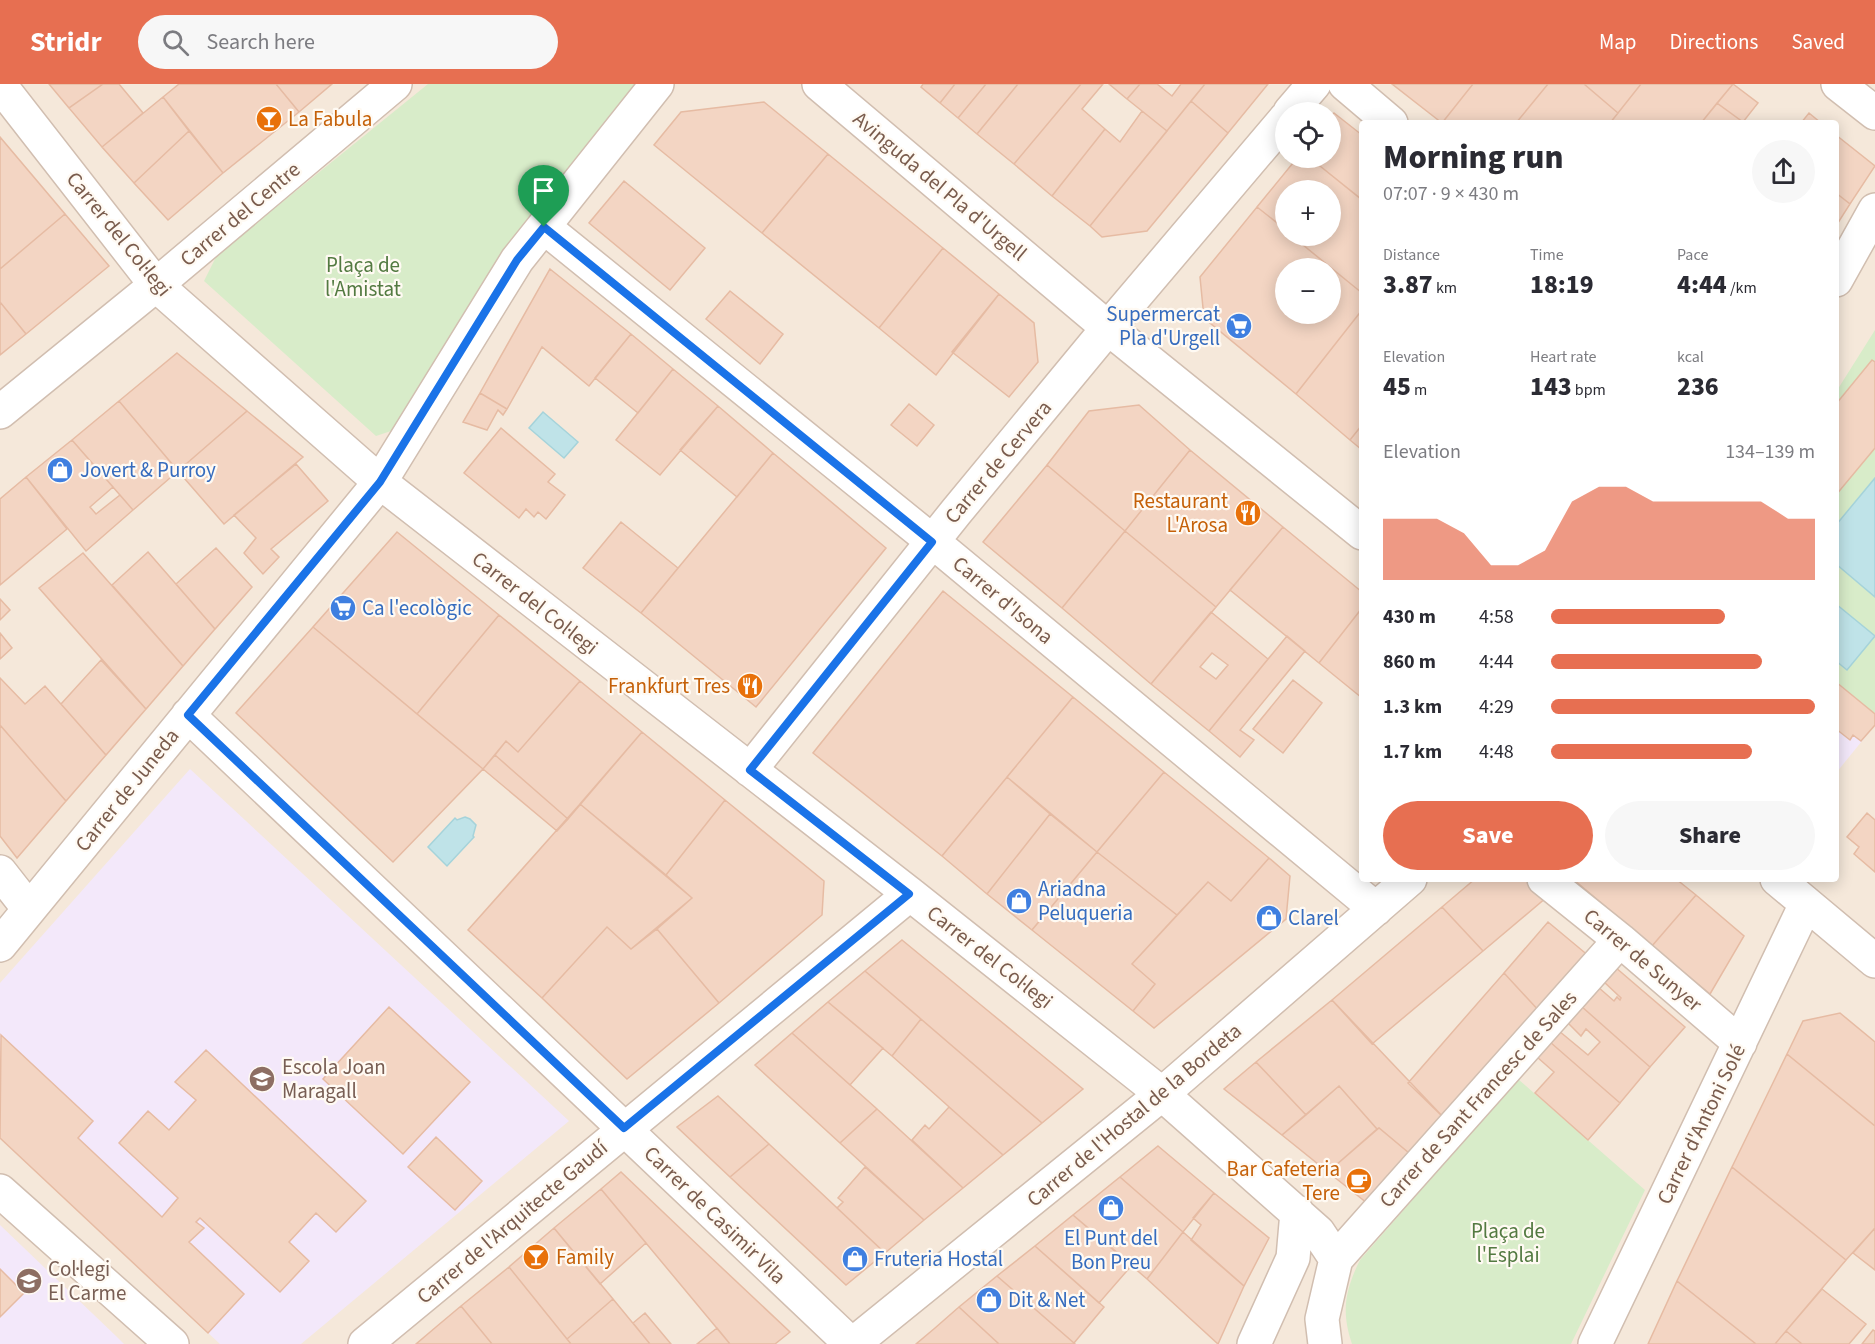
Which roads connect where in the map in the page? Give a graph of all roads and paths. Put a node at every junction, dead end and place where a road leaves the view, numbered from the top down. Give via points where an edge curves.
1 (395, 84) edge
2 (657, 84) edge
3 (819, 84) edge
4 (1314, 84) edge
5 (1345, 84) edge
6 (1838, 84) edge
7 (0, 85) edge
8 (1299, 102) edge
9 (1875, 113) edge
10 (1387, 120) edge
11 (1275, 131) edge
12 (1875, 210) edge
13 (544, 227) junction
14 (1839, 275) edge
15 (156, 285) junction
16 (1108, 328) junction
17 (0, 411) edge
18 (380, 482) junction
19 (1359, 531) edge
20 (932, 542) junction
21 (188, 715) junction
22 (750, 770) junction
23 (0, 872) edge
24 (1407, 882) edge
25 (1548, 882) edge
26 (1780, 882) edge
27 (909, 894) junction
28 (1806, 904) junction
29 (29, 909) junction
30 (1376, 909) junction
31 (1620, 940) junction
32 (0, 945) edge
33 (1875, 961) edge
34 (1740, 1043) junction
35 (1162, 1094) junction
36 (624, 1128) junction
37 (0, 1191) edge
38 (1297, 1212) junction
39 (1336, 1259) junction
40 (172, 1344) edge
41 (365, 1344) edge
42 (852, 1344) edge
43 (1254, 1344) edge
44 (1325, 1344) edge
45 (1595, 1344) edge

1 - 15 street, Carrer del Centre
2 - 13 street, Carrer de Juneda
3 - 16 street, Avinguda del Pla d'Urgell
4 - 8 street
5 - 10 street
6 - 9 street
7 - 15 street, Carrer del Col·legi
11 - 16 street, Carrer de Cervera
12 - 14 street
13 - 18 street, Carrer de Juneda via 517,260
13 - 20 street, Carrer d'Isona
15 - 17 street, Carrer del Centre
15 - 18 street, Carrer del Col·legi
16 - 19 street, Avinguda del Pla d'Urgell
16 - 20 street, Carrer de Cervera
18 - 21 street, Carrer de Juneda
18 - 22 street, Carrer del Col·legi
20 - 22 street, Carrer de Cervera
20 - 30 street, Carrer d'Isona
21 - 29 street, Carrer de Juneda
21 - 36 street, Carrer de Casimir Vila
22 - 27 street, Carrer del Col·legi
23 - 29 street
24 - 30 street, Carrer de l'Hostal de la Bordeta
25 - 31 street, Carrer de Sunyer
26 - 28 street
27 - 35 street, Carrer del Col·legi
27 - 36 street, Carrer de l'Arquitecte Gaudí
28 - 33 street
28 - 34 street, Carrer d'Antoni Solé
29 - 32 street, Carrer de Juneda
30 - 35 street, Carrer de l'Hostal de la Bordeta
31 - 34 street, Carrer de Sunyer
31 - 39 street, Carrer de Sant Francesc de Sales
34 - 45 street, Carrer d'Antoni Solé
35 - 38 street, Carrer del Col·legi
35 - 42 street, Carrer de l'Hostal de la Bordeta
36 - 41 street, Carrer de l'Arquitecte Gaudí
36 - 42 street, Carrer de Casimir Vila
37 - 40 street
38 - 39 street, Carrer del Col·legi via 1318,1232
38 - 43 street via 1293,1258
39 - 44 street via 1322,1319

